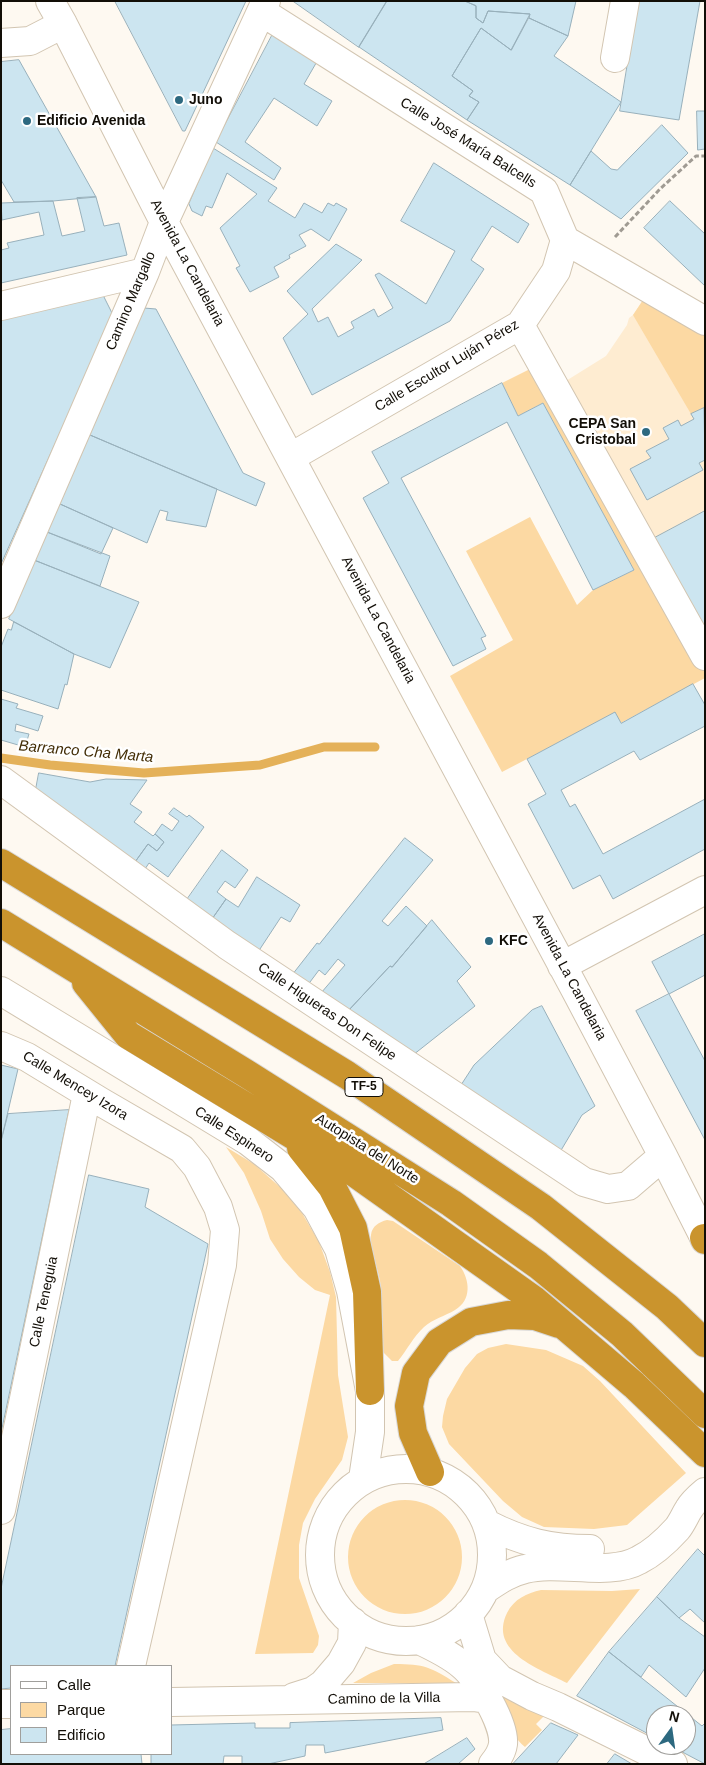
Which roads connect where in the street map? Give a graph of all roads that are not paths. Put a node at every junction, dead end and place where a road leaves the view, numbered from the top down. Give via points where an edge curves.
1 (625, 1) edge
2 (264, 7) edge
3 (57, 13) edge
4 (1, 43) edge
5 (615, 58) dead end
6 (164, 222) junction
7 (565, 240) junction
8 (145, 272) junction
9 (1, 306) edge
10 (705, 321) edge
11 (520, 325) junction
12 (291, 458) junction
13 (1, 604) edge
14 (705, 656) edge
15 (1, 780) edge
16 (1, 863) edge
17 (705, 890) edge
18 (1, 923) edge
19 (72, 966) junction
20 (562, 966) junction
21 (1, 991) edge
22 (1, 1046) edge
23 (87, 1094) junction
24 (274, 1124) junction
25 (663, 1156) junction
26 (704, 1239) edge
27 (562, 1325) junction
28 (705, 1343) edge
29 (370, 1391) junction
30 (705, 1414) edge
31 (705, 1454) edge
32 (430, 1472) junction
33 (363, 1479) junction
34 (697, 1499) edge
35 (1, 1510) edge
36 (487, 1524) junction
37 (487, 1588) junction
38 (468, 1614) junction
39 (353, 1622) junction
40 (418, 1640) junction
41 (131, 1665) edge
42 (487, 1699) junction
43 (280, 1701) junction
44 (172, 1702) edge
45 (492, 1764) edge
46 (673, 1764) edge

1 - 5 street
2 - 6 street, Camino Margallo
2 - 7 street, Calle José María Balcells via 544,191
3 - 4 street via 30,41
3 - 6 street, Avenida La Candelaria
6 - 8 street, Camino Margallo
6 - 12 street, Avenida La Candelaria
7 - 10 street
7 - 11 street, Calle Escultor Luján Pérez via 556,271
8 - 9 street
8 - 13 street, Camino Margallo
11 - 12 street, Calle Escultor Luján Pérez
11 - 14 street
12 - 20 street, Avenida La Candelaria
15 - 25 street, Calle Higueras Don Felipe via 227,945 584,1182 608,1189 628,1186
16 - 28 highway, TF-5 via 347,1075 541,1207 667,1307
17 - 20 street
18 - 19 highway, Autopista del Norte
19 - 24 highway via 128,1035
19 - 30 highway, Autopista del Norte via 452,1203 538,1265 622,1334
20 - 25 street, Avenida La Candelaria
21 - 29 street, Calle Espinero via 248,1141 283,1168 317,1208 339,1249 351,1291
22 - 23 street, Calle Mencey Izora via 27,1057
23 - 35 street, Calle Teneguia
23 - 41 street, Calle Mencey Izora via 182,1149 197,1167 218,1207 225,1230 222,1265
24 - 27 highway via 368,1182 534,1300
24 - 29 highway via 305,1151 332,1187 353,1228 367,1292
25 - 26 street, Avenida La Candelaria
27 - 31 highway via 634,1385
27 - 32 highway via 536,1316 508,1315 471,1322 439,1342 416,1373 409,1406 413,1433
29 - 33 street, Calle Espinero via 370,1432
32 - 33 street via 398,1468
32 - 36 street via 449,1479 465,1491
33 - 39 street via 347,1490 332,1509 322,1531 319,1556 322,1580 333,1602
34 - 36 street via 646,1536 622,1548 565,1549 532,1543
34 - 37 street via 678,1528 638,1561 624,1566 524,1569
36 - 37 street via 493,1551
37 - 38 street
38 - 40 street via 439,1635
38 - 46 street via 482,1660 500,1679
39 - 40 street via 370,1634 394,1640
39 - 43 street, Camino de la Villa via 352,1643 341,1663 323,1684 313,1691
40 - 42 street via 464,1666
42 - 43 street, Camino de la Villa
42 - 45 street via 499,1721 503,1745
43 - 44 street, Camino de la Villa

